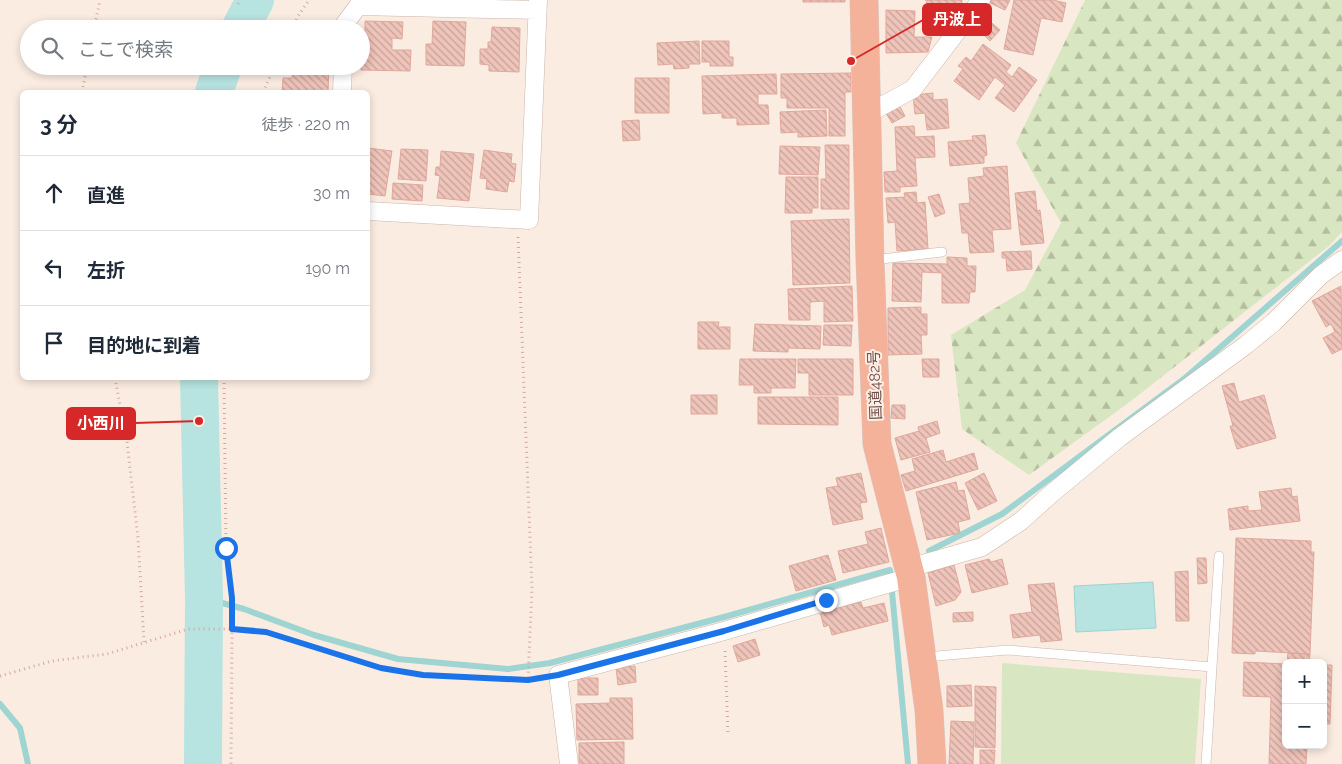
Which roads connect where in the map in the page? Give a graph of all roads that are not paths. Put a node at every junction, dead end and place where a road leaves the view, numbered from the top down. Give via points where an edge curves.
1 (864, 0) edge
2 (981, 0) edge
3 (537, 5) edge
4 (348, 20) edge
5 (343, 75) edge
6 (342, 90) edge
7 (867, 114) junction
8 (370, 211) edge
9 (942, 252) dead end
10 (870, 260) junction
11 (1342, 260) edge
12 (1219, 556) dead end
13 (910, 572) junction
14 (922, 657) junction
15 (1212, 667) junction
16 (569, 764) edge
17 (932, 764) edge
18 (1206, 764) edge

1 - 7 highway, 国道482号
2 - 7 street via 913,89
3 - 4 street via 358,6
3 - 8 street via 529,220
5 - 6 street
7 - 10 highway, 国道482号
9 - 10 lane
10 - 13 highway, 国道482号 via 877,444
11 - 13 street via 1321,275 1246,345 1120,437 1021,521 982,547
12 - 15 lane
13 - 14 highway, 国道482号
13 - 16 street via 724,631 558,675
14 - 15 lane via 1008,650
14 - 17 highway, 国道482号
15 - 18 lane

